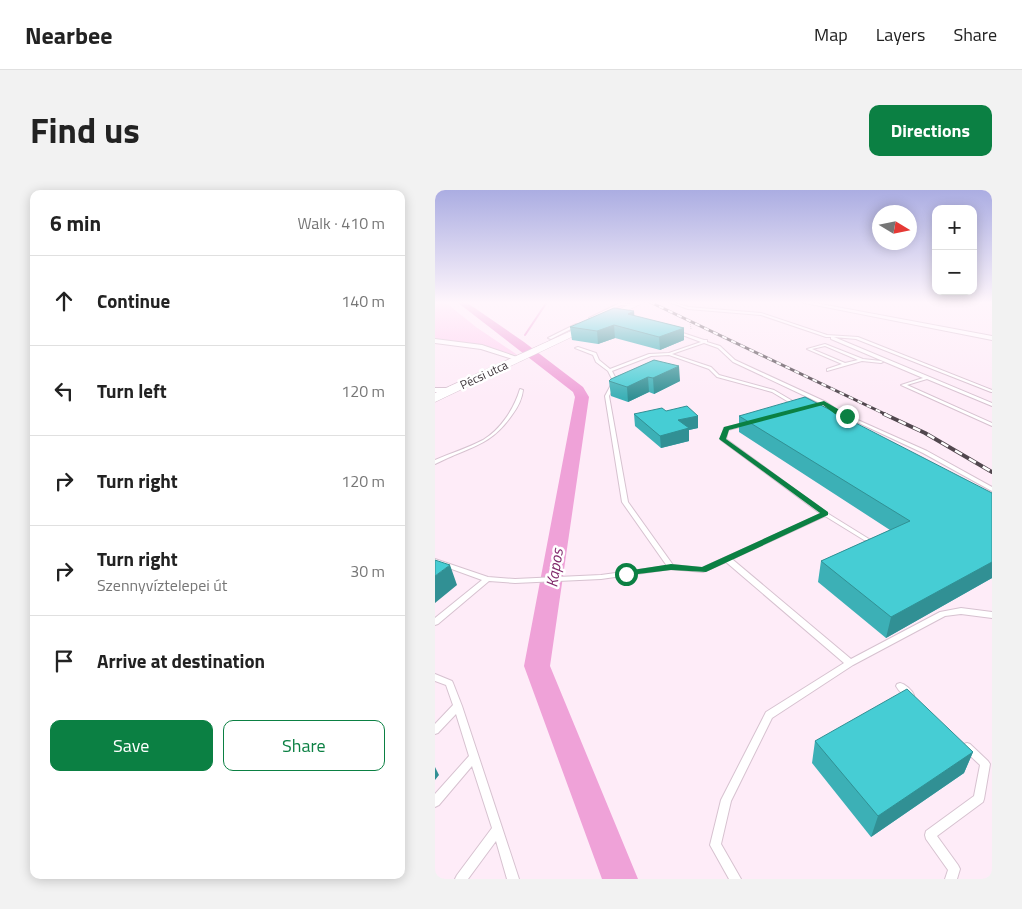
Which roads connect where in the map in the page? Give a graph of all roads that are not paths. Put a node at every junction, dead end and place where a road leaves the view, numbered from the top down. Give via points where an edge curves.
1 (559, 334) edge
2 (575, 334) edge
3 (685, 334) edge
4 (821, 334) edge
5 (972, 334) edge
6 (827, 336) junction
7 (550, 338) dead end
8 (992, 338) edge
9 (435, 341) edge
10 (706, 341) junction
11 (577, 348) dead end
12 (669, 354) junction
13 (521, 358) junction
14 (862, 360) junction
15 (845, 364) junction
16 (895, 364) junction
17 (610, 370) junction
18 (828, 370) dead end
19 (926, 378) junction
20 (435, 390) edge
21 (451, 390) junction
22 (521, 390) dead end
23 (992, 391) edge
24 (435, 398) edge
25 (794, 403) edge
26 (824, 403) junction
27 (992, 405) edge
28 (805, 408) edge
29 (752, 422) edge
30 (992, 425) edge
31 (435, 462) edge
32 (992, 489) edge
33 (825, 514) junction
34 (866, 539) edge
35 (727, 559) junction
36 (435, 561) edge
37 (671, 567) junction
38 (487, 579) junction
39 (992, 615) edge
40 (435, 622) edge
41 (850, 663) junction
42 (435, 677) edge
43 (900, 686) dead end
44 (921, 705) edge
45 (458, 706) junction
46 (435, 730) edge
47 (957, 738) edge
48 (474, 757) junction
49 (435, 802) edge
50 (497, 830) junction
51 (461, 879) edge
52 (513, 879) edge
53 (735, 879) edge
54 (951, 879) edge

1 - 7 lane
2 - 13 street, Pécsi utca
3 - 10 lane
4 - 6 lane
5 - 8 street
6 - 16 lane
6 - 23 lane via 857,338
9 - 13 street via 482,347
10 - 12 lane
10 - 26 lane via 719,347 734,361
11 - 17 lane via 595,354 597,361
12 - 17 lane via 651,355
12 - 25 lane via 710,368 718,376 773,391
13 - 21 street, Pécsi utca
14 - 15 lane
14 - 15 lane via 825,345 809,349
14 - 16 lane
15 - 18 lane
16 - 19 lane
17 - 37 lane via 615,381 607,396 625,502
19 - 27 lane
19 - 30 lane via 903,385
20 - 21 street
21 - 24 street, Pécsi utca
22 - 31 lane via 520,398 501,430 487,440
26 - 28 lane
26 - 32 lane via 840,414 925,452
29 - 33 lane via 726,429 723,439
33 - 34 lane
33 - 35 lane
35 - 37 lane via 703,570
35 - 41 lane
36 - 38 lane
37 - 38 lane via 601,577 515,582
38 - 40 lane
39 - 41 lane via 961,611 943,614
41 - 53 lane via 769,715 725,800 715,845
42 - 45 lane via 449,683
43 - 44 lane
45 - 46 lane
45 - 48 lane
47 - 54 lane via 985,764 979,798 930,835 954,869
48 - 49 lane
48 - 50 lane
50 - 51 lane
50 - 52 lane

